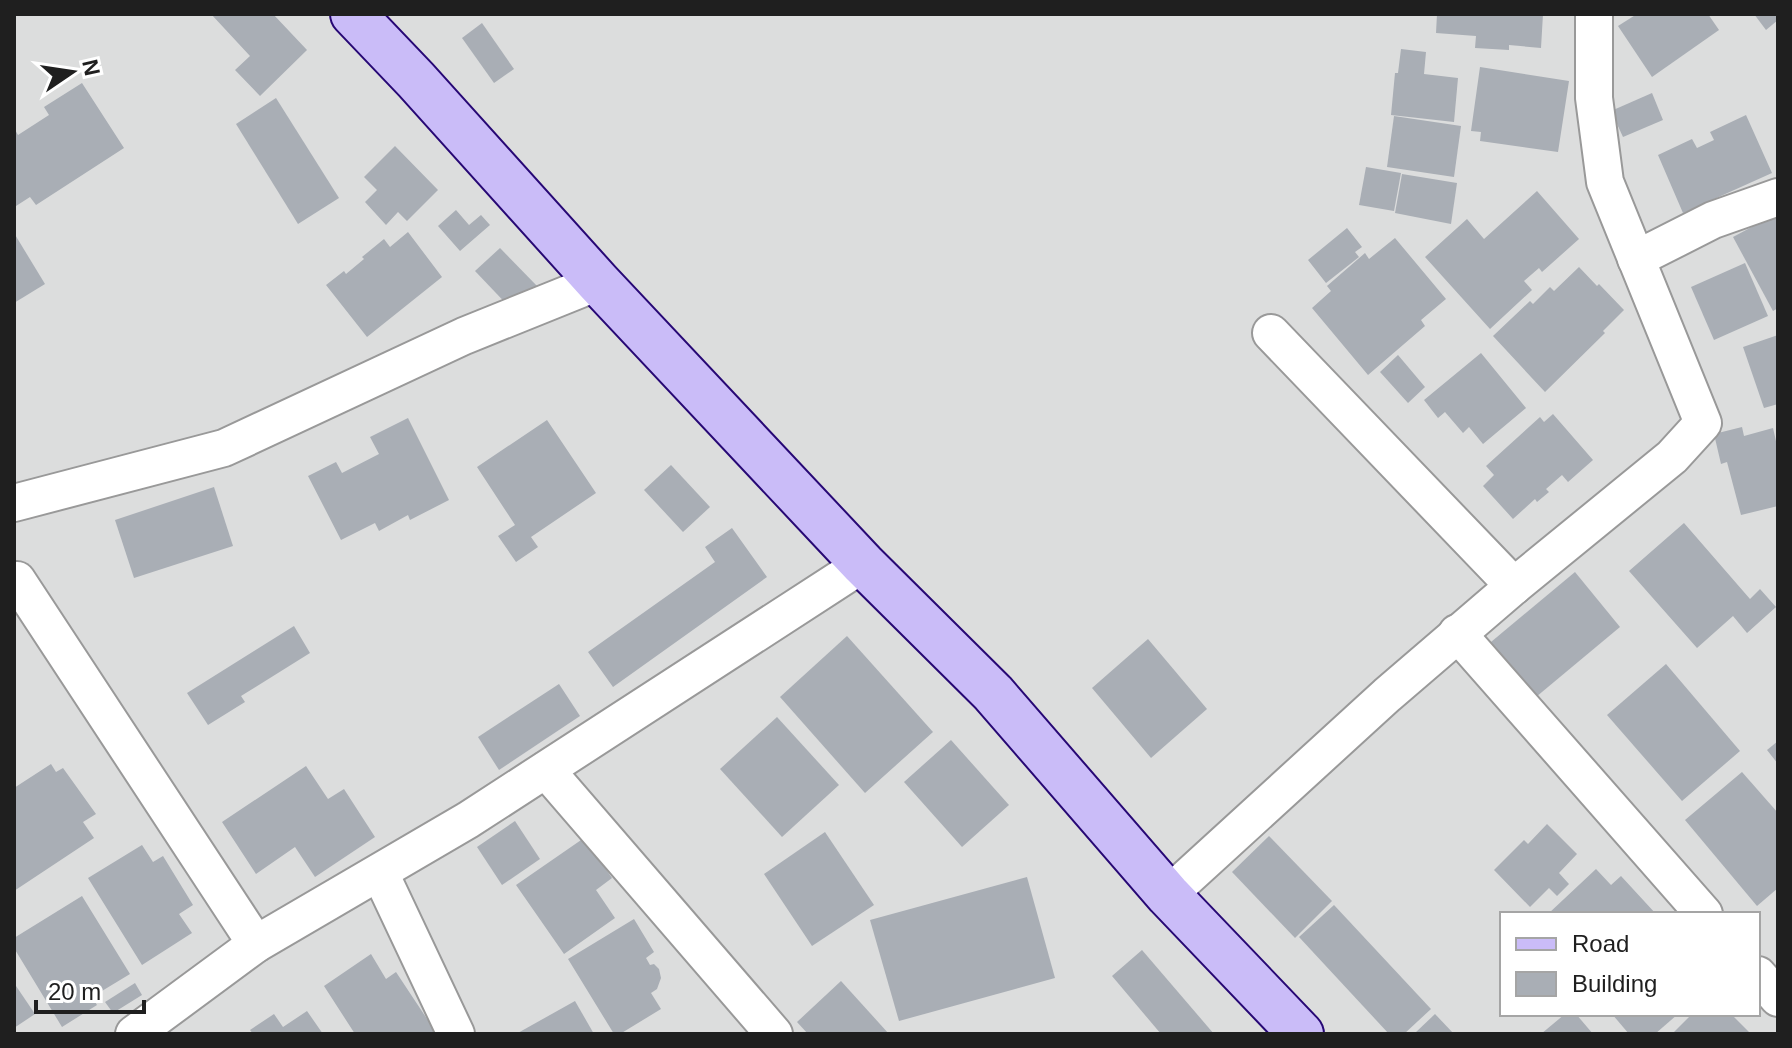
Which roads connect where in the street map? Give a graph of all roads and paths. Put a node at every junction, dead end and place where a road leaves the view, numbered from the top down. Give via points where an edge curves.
1 (353, 14) edge
2 (1594, 14) edge
3 (1778, 197) edge
4 (1636, 259) junction
5 (598, 282) junction
6 (1271, 333) dead end
7 (14, 503) edge
8 (863, 564) junction
9 (15, 577) edge
10 (1514, 586) junction
11 (1457, 633) junction
12 (546, 770) junction
13 (380, 873) junction
14 (1168, 895) junction
15 (1702, 912) edge
16 (256, 944) junction
17 (1760, 977) edge
18 (1778, 998) edge
19 (134, 1034) edge
20 (456, 1034) edge
21 (774, 1034) edge
22 (1301, 1034) edge

1 - 5 street
2 - 4 street via 1594,98 1605,182
3 - 4 street via 1713,220
4 - 10 street via 1703,423 1672,457
5 - 7 street via 464,336 224,448
5 - 8 street
6 - 10 street
8 - 12 street
8 - 14 street via 993,693
9 - 16 street
10 - 11 street
11 - 14 street
11 - 15 street
12 - 13 street
12 - 21 street
13 - 16 street
13 - 20 street
14 - 22 street
16 - 19 street
17 - 18 street

